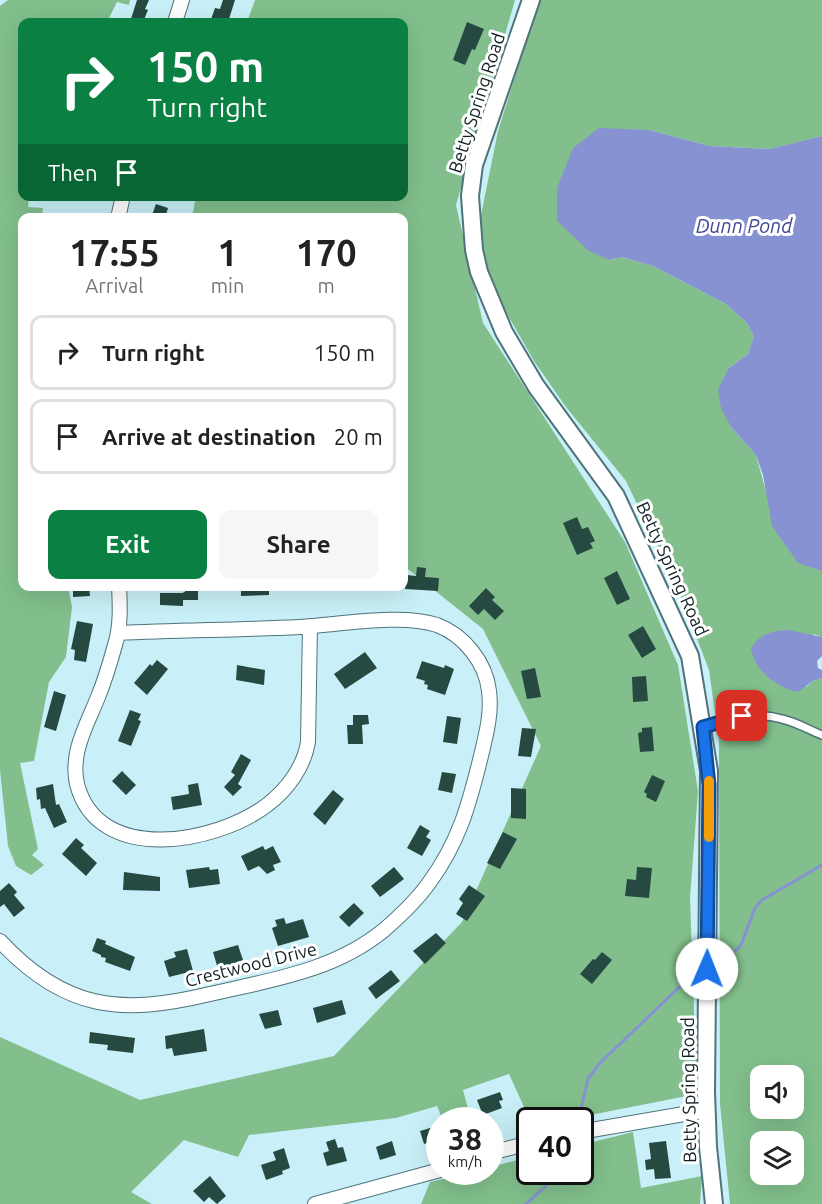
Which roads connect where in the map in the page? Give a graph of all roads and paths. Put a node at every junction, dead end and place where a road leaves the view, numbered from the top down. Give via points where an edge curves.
1 (182, 0) edge
2 (531, 0) edge
3 (176, 18) edge
4 (119, 591) edge
5 (310, 626) junction
6 (118, 633) junction
7 (703, 727) junction
8 (822, 735) edge
9 (0, 940) edge
10 (706, 1110) junction
11 (594, 1130) edge
12 (426, 1174) edge
13 (315, 1204) edge
14 (714, 1204) edge

1 - 3 street
2 - 7 street, Betty Spring Road via 474,165 470,196 477,262 504,332 528,374 611,489 641,546 687,645
4 - 6 street
5 - 6 street, Crestwood Drive
5 - 6 street via 308,742 304,759 291,780 267,805 246,818 204,833 166,840 139,839 107,827 91,810 77,784 79,743 99,697
5 - 9 street, Crestwood Drive via 372,621 436,625 469,648 488,685 489,719 468,810 440,866 402,914 364,945 304,973 166,1005 98,1002 64,990 28,966
7 - 8 lane via 742,716 765,715
7 - 10 street, Betty Spring Road via 709,785
10 - 11 street
10 - 14 street, Betty Spring Road
12 - 13 street

